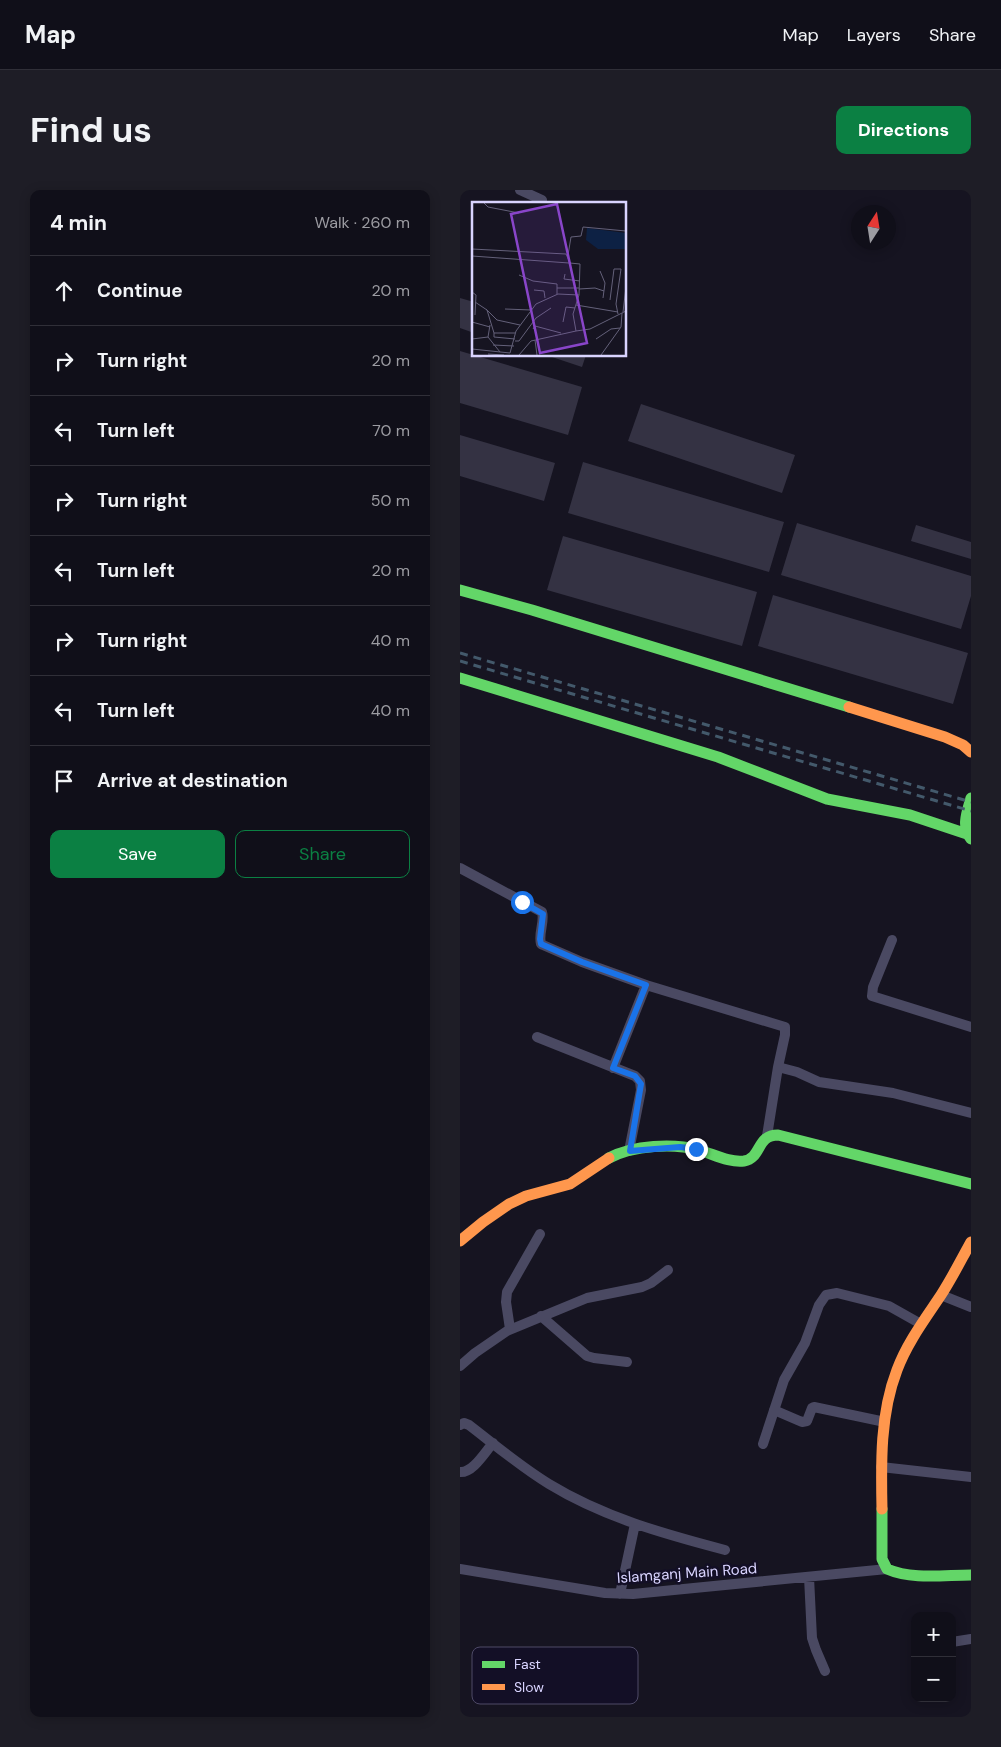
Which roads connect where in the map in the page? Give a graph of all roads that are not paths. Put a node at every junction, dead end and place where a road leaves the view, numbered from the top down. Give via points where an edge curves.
1 (520, 190) edge
2 (542, 200) dead end
3 (460, 590) edge
4 (460, 678) edge
5 (971, 752) edge
6 (971, 798) edge
7 (969, 837) edge
8 (460, 868) edge
9 (892, 940) dead end
10 (646, 985) junction
11 (971, 1027) edge
12 (536, 1037) dead end
13 (778, 1067) junction
14 (613, 1068) junction
15 (971, 1113) edge
16 (767, 1136) junction
17 (630, 1151) junction
18 (971, 1184) edge
19 (540, 1234) dead end
20 (460, 1241) edge
21 (971, 1242) edge
22 (668, 1270) dead end
23 (942, 1295) junction
24 (971, 1308) edge
25 (541, 1316) junction
26 (921, 1324) junction
27 (510, 1329) junction
28 (627, 1362) dead end
29 (460, 1366) edge
30 (774, 1410) junction
31 (885, 1422) junction
32 (460, 1424) edge
33 (492, 1443) junction
34 (763, 1444) dead end
35 (881, 1467) junction
36 (460, 1472) edge
37 (971, 1477) edge
38 (635, 1524) junction
39 (725, 1550) dead end
40 (460, 1569) edge
41 (887, 1569) junction
42 (971, 1575) edge
43 (809, 1577) junction
44 (620, 1594) junction
45 (971, 1640) edge
46 (956, 1642) edge
47 (825, 1671) dead end

1 - 2 street
3 - 5 street via 945,737
4 - 7 street via 709,754 828,798 915,817
6 - 7 street via 965,827
8 - 10 street via 542,912 541,944
9 - 11 street via 872,996
10 - 13 street via 783,1026 786,1032
10 - 14 street
12 - 14 street
13 - 15 street via 819,1082 893,1093
13 - 16 street
14 - 17 street via 635,1076 641,1084
16 - 17 street via 753,1157 746,1161 688,1147
16 - 18 street via 778,1135
17 - 20 street via 609,1158 570,1184 523,1197
19 - 27 street via 507,1292
21 - 23 street
22 - 25 street via 642,1287 594,1296
23 - 24 street
23 - 26 street
25 - 27 street
25 - 28 street via 587,1356
26 - 30 street via 890,1306 837,1293 826,1295 786,1374
26 - 31 street via 893,1380
27 - 29 street
30 - 31 street via 802,1422 814,1407
30 - 34 street
31 - 35 street
32 - 33 street via 469,1425
33 - 36 street via 471,1468
33 - 38 street via 549,1484
35 - 37 street
35 - 41 street via 882,1559
38 - 39 street
38 - 44 street
40 - 44 street, Islamganj Main Road
41 - 42 street via 902,1574
41 - 43 street, Islamganj Main Road
43 - 44 street, Islamganj Main Road
43 - 47 street via 812,1638
45 - 46 street

